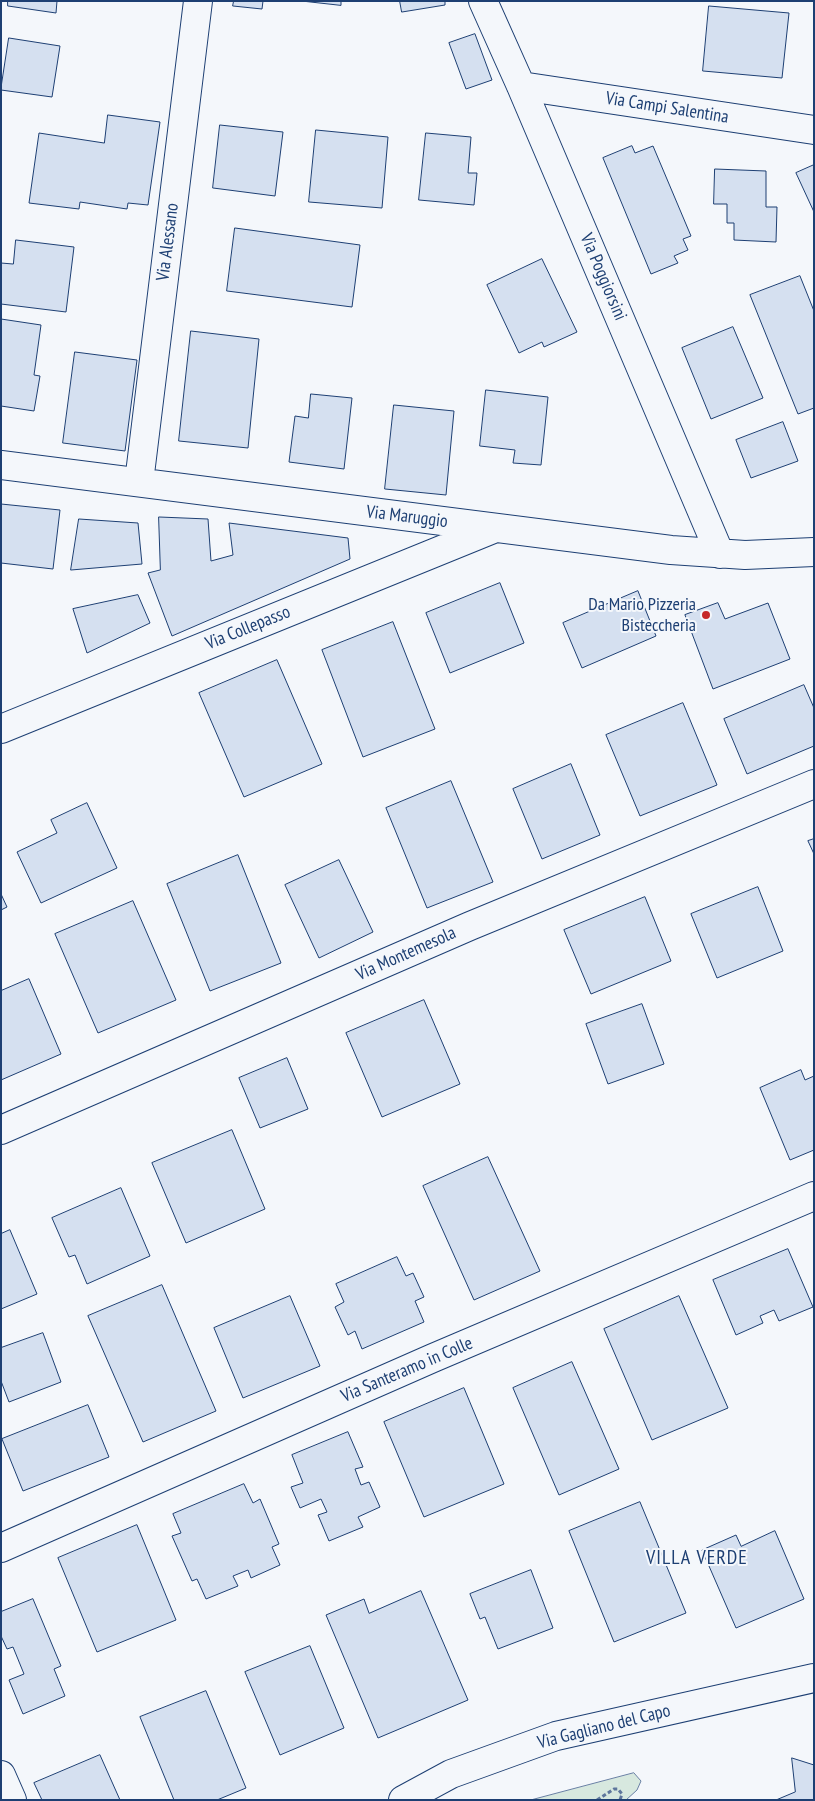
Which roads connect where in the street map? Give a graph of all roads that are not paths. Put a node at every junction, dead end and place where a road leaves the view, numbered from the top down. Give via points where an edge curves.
1 (198, 1) edge
2 (483, 1) edge
3 (521, 86) junction
4 (814, 130) edge
5 (1, 465) edge
6 (139, 482) junction
7 (495, 528) junction
8 (814, 552) edge
9 (720, 554) junction
10 (1, 729) edge
11 (814, 784) edge
12 (1, 1130) edge
13 (814, 1196) edge
14 (1, 1548) edge
15 (814, 1678) edge
16 (1, 1775) edge
17 (12, 1800) edge
18 (403, 1800) edge

1 - 6 street, Via Alessano
2 - 3 street, Via Poggiorsini
3 - 4 street, Via Campi Salentina
3 - 9 street, Via Poggiorsini
5 - 6 street, Via Maruggio
6 - 7 street, Via Maruggio
7 - 9 street, Via Maruggio
7 - 10 street, Via Collepasso
8 - 9 street, Via Maruggio
11 - 12 street, Via Montemesola via 470,926
13 - 14 street, Via Santeramo in Colle
15 - 18 street, Via Gagliano del Capo via 556,1736 451,1774
16 - 17 street

